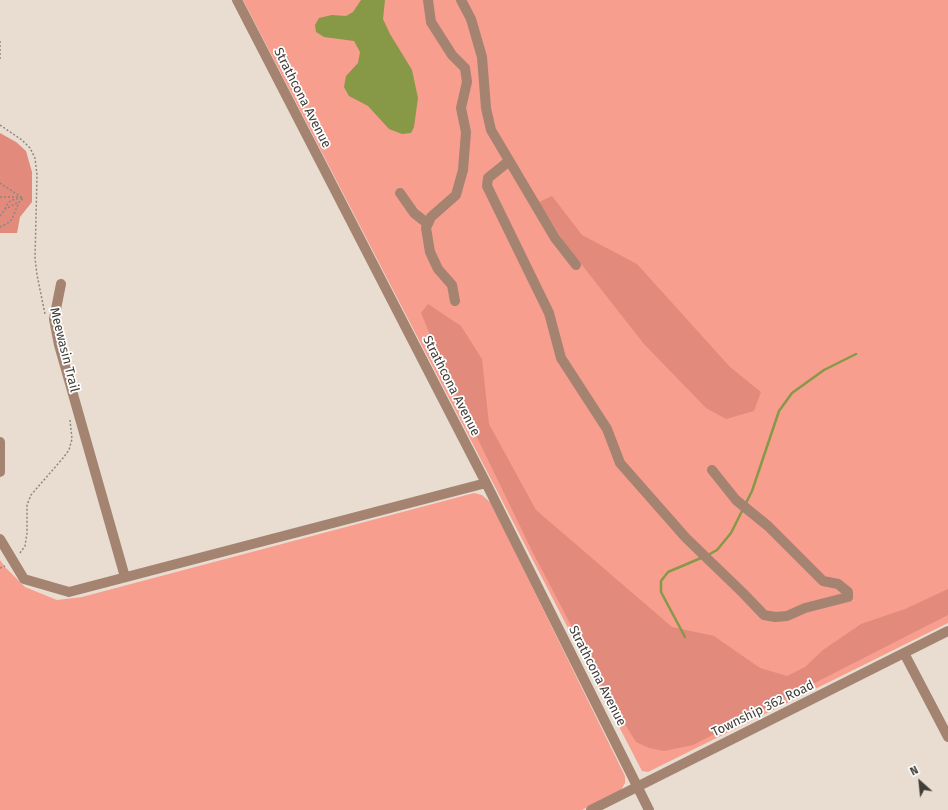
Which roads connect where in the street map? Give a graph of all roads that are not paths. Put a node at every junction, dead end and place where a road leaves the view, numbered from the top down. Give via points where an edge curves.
1 (237, 0) edge
2 (428, 0) edge
3 (461, 0) edge
4 (509, 161) junction
5 (400, 193) dead end
6 (428, 224) junction
7 (576, 265) dead end
8 (61, 284) dead end
9 (455, 301) dead end
10 (0, 442) edge
11 (712, 470) dead end
12 (0, 472) edge
13 (486, 483) junction
14 (0, 539) edge
15 (125, 577) junction
16 (948, 631) edge
17 (904, 653) junction
18 (948, 737) edge
19 (637, 786) junction
20 (591, 810) edge
21 (649, 810) edge

1 - 13 street, Strathcona Avenue
2 - 6 street via 431,22 452,55 466,68 467,82 461,108 466,132 463,170 456,195 431,217
3 - 4 street via 471,19 482,57 486,108 491,130
4 - 7 street via 555,238
4 - 11 street via 488,178 487,186 550,313 561,358 607,429 620,463 686,538 764,615 787,616 848,597 848,592 838,584 823,580 768,526 736,500
5 - 6 street via 414,213
6 - 9 street via 426,228 430,252 438,269 452,284
8 - 15 street via 54,319 59,345
10 - 12 street
13 - 15 street
13 - 19 street, Strathcona Avenue
14 - 15 street via 24,579 69,592
16 - 17 street, Township 362 Road
17 - 18 street
17 - 19 street, Township 362 Road
19 - 20 street, Township 362 Road
19 - 21 street, Strathcona Avenue

